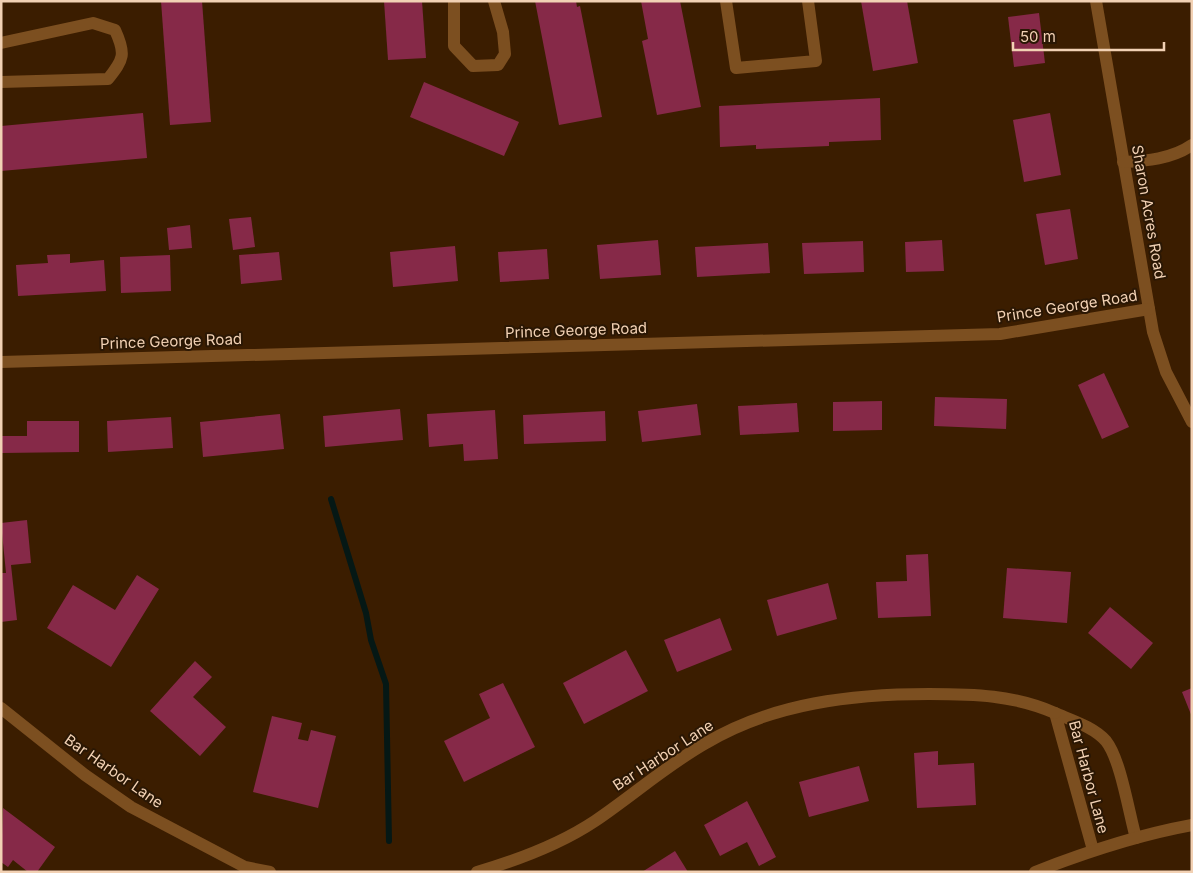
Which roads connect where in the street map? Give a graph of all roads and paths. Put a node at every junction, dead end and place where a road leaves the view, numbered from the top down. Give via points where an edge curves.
1 (454, 1) edge
2 (494, 1) edge
3 (726, 1) edge
4 (808, 1) edge
5 (1096, 1) edge
6 (1, 43) edge
7 (1, 82) edge
8 (1192, 146) edge
9 (1123, 162) junction
10 (1148, 309) junction
11 (1, 362) edge
12 (1192, 422) edge
13 (1, 708) edge
14 (1055, 713) junction
15 (1192, 825) edge
16 (1136, 838) junction
17 (1093, 850) junction
18 (1066, 866) edge
19 (270, 872) edge
20 (477, 872) edge
21 (1035, 872) edge

1 - 2 street via 454,46 473,66 498,66 505,54 503,32
3 - 4 street via 736,68 816,61
5 - 9 street, Sharon Acres Road
6 - 7 street via 93,23 115,30 122,46 122,61 108,78
8 - 9 street via 1148,161
9 - 10 street, Sharon Acres Road
10 - 11 street, Prince George Road via 1000,334
10 - 12 street, Sharon Acres Road via 1166,372
13 - 19 street, Bar Harbor Lane via 86,776 131,807 245,867
14 - 16 street, Bar Harbor Lane via 1106,741 1122,784
14 - 17 street, Bar Harbor Lane
14 - 20 street, Bar Harbor Lane via 1032,703 984,694 894,694 796,707 750,722 706,742 564,839
15 - 16 street
16 - 17 street
17 - 18 street
18 - 21 street

